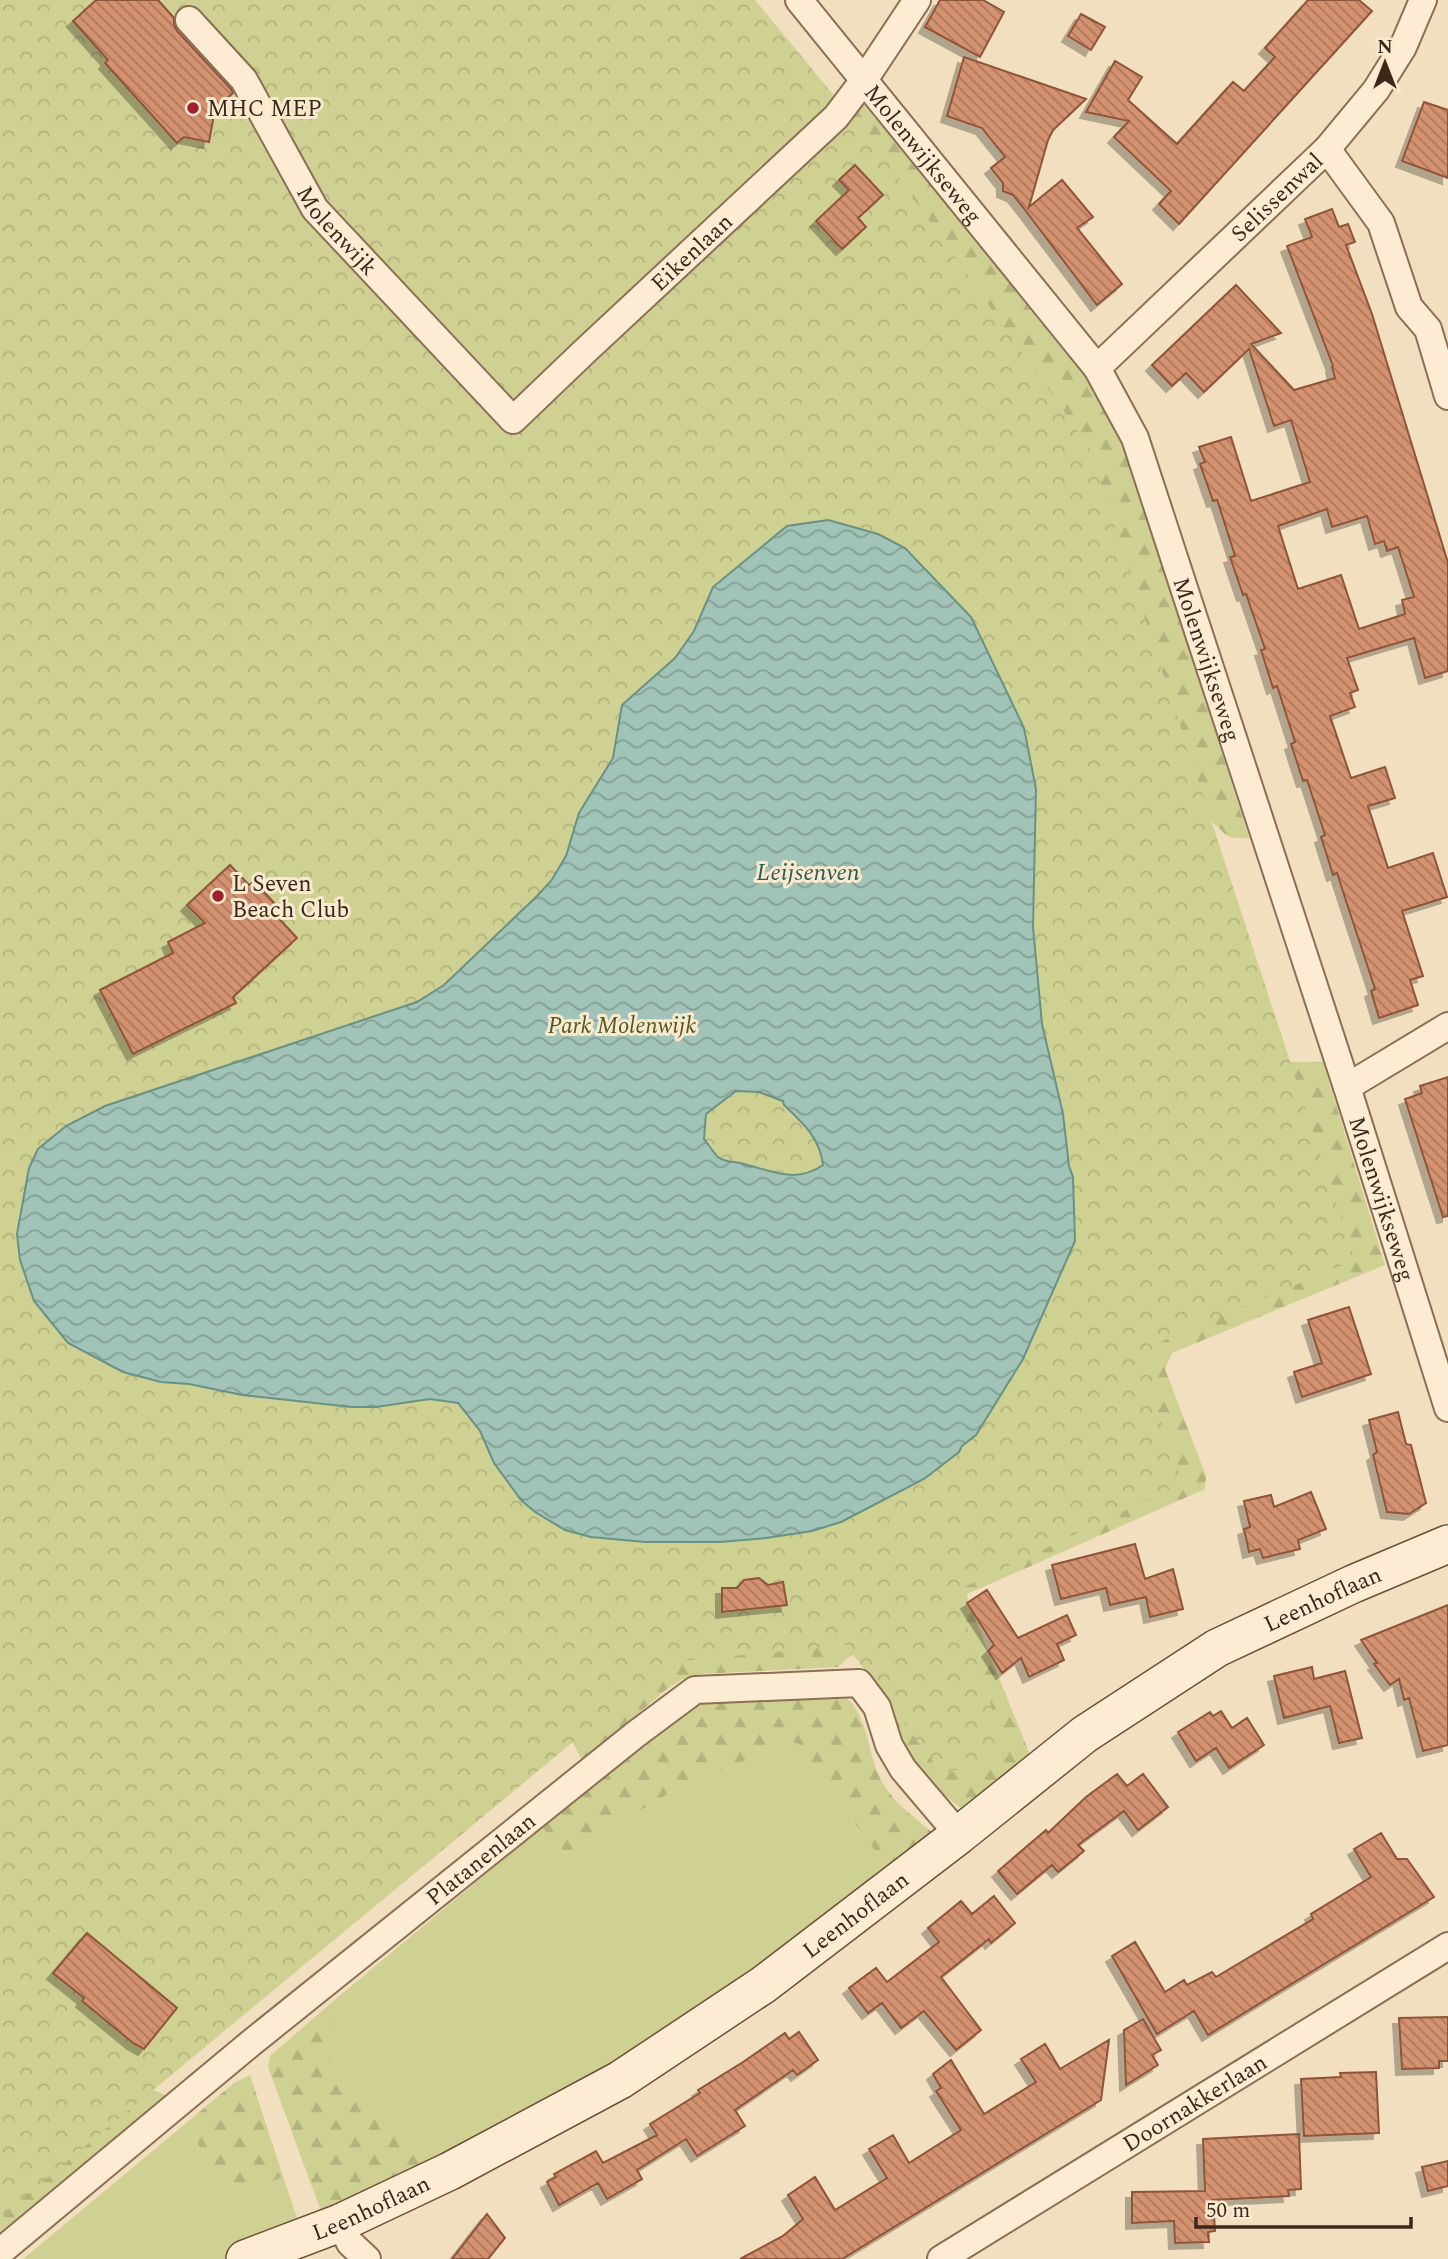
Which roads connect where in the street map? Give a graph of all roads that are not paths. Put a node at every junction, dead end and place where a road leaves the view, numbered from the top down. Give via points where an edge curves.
1 (799, 0) edge
2 (917, 0) edge
3 (1423, 0) edge
4 (189, 20) dead end
5 (864, 80) junction
6 (1327, 149) junction
7 (1097, 368) junction
8 (1448, 396) edge
9 (513, 421) joint
10 (1448, 1026) edge
11 (1347, 1087) junction
12 (1443, 1373) edge
13 (1448, 1408) edge
14 (1448, 1544) edge
15 (959, 1835) junction
16 (1448, 1946) edge
17 (340, 2223) junction
18 (0, 2252) edge
19 (244, 2259) edge
20 (367, 2259) edge
21 (941, 2259) edge

1 - 5 street, Molenwijkseweg
2 - 5 street, Eikenlaan
3 - 6 street, Selissenwal via 1403,47 1376,90
4 - 9 street, Molenwijk via 244,80 315,209
5 - 7 street, Molenwijkseweg
5 - 9 street, Eikenlaan via 836,117
6 - 7 street, Selissenwal
6 - 8 street via 1381,223 1409,307 1428,329
7 - 11 street, Molenwijkseweg via 1135,438
10 - 11 street
11 - 12 street, Molenwijkseweg
12 - 13 street, Molenwijkseweg
14 - 15 street, Leenhoflaan via 1217,1648 1085,1734
15 - 17 street, Leenhoflaan via 763,1985 620,2080 450,2171
15 - 18 street, Platanenlaan via 903,1769 889,1745 877,1707 859,1683 695,1689 251,2043
16 - 21 street, Doornakkerlaan
17 - 19 street, Leenhoflaan
17 - 20 street via 350,2243

